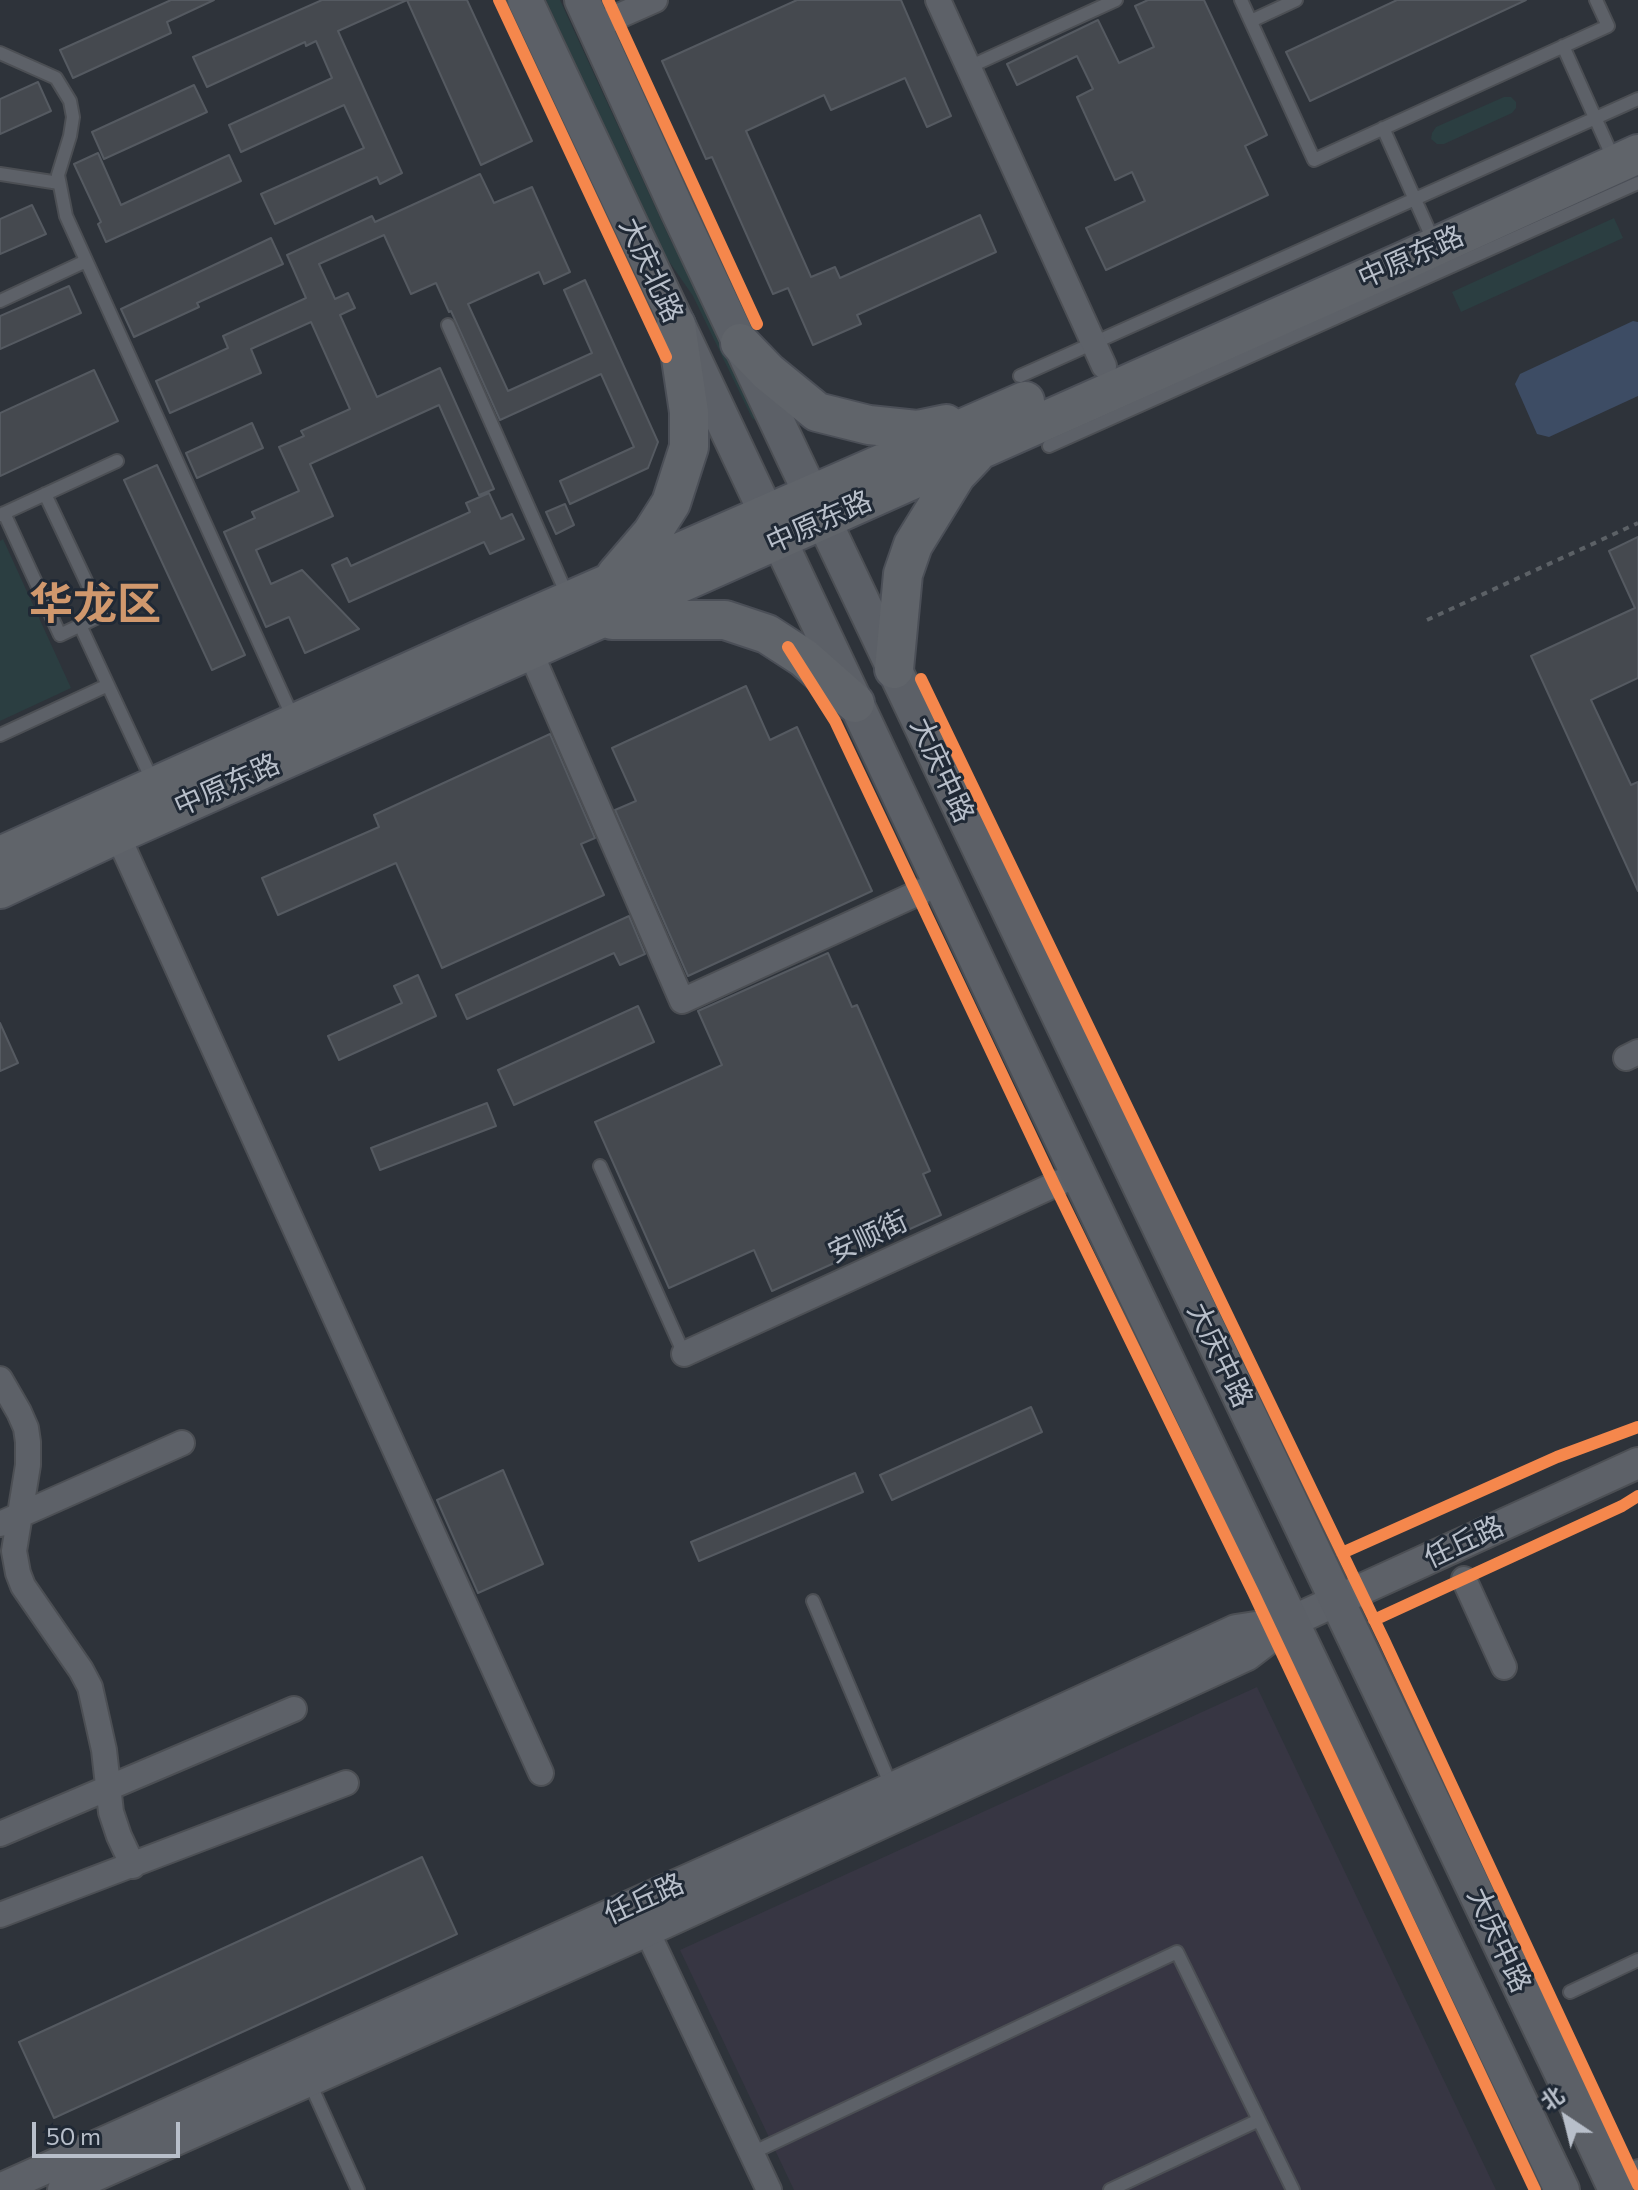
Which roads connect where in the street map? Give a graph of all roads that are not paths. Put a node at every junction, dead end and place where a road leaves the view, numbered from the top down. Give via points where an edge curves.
1 (525, 0) edge
2 (655, 0) edge
3 (938, 0) edge
4 (1116, 0) edge
5 (1241, 0) edge
6 (1296, 0) edge
7 (1596, 0) edge
8 (588, 14) edge
9 (1251, 21) junction
10 (1563, 46) junction
11 (0, 53) edge
12 (969, 67) junction
13 (1638, 99) edge
14 (1383, 128) junction
15 (1622, 148) edge
16 (0, 174) edge
17 (59, 183) junction
18 (1426, 223) junction
19 (86, 261) junction
20 (0, 301) edge
21 (448, 325) dead end
22 (676, 325) junction
23 (740, 343) junction
24 (1099, 355) junction
25 (1020, 376) dead end
26 (995, 414) junction
27 (1049, 446) dead end
28 (979, 450) junction
29 (117, 461) dead end
30 (45, 494) junction
31 (818, 507) junction
32 (2, 514) edge
33 (772, 527) junction
34 (608, 584) junction
35 (583, 611) junction
36 (80, 625) junction
37 (530, 651) junction
38 (894, 669) junction
39 (108, 685) junction
40 (855, 703) junction
41 (295, 722) junction
42 (0, 735) edge
43 (154, 785) junction
44 (117, 834) junction
45 (0, 856) edge
46 (940, 883) junction
47 (0, 889) edge
48 (600, 1166) dead end
49 (1078, 1174) junction
50 (684, 1354) joint
51 (0, 1379) edge
52 (182, 1443) dead end
53 (1638, 1463) edge
54 (9, 1520) edge
55 (1464, 1579) dead end
56 (1337, 1600) junction
57 (813, 1601) dead end
58 (1290, 1622) junction
59 (1504, 1667) dead end
60 (294, 1709) dead end
61 (541, 1773) dead end
62 (346, 1783) dead end
63 (108, 1788) junction
64 (892, 1788) junction
65 (0, 1834) edge
66 (133, 1866) junction
67 (0, 1915) edge
68 (647, 1931) junction
69 (1638, 1960) edge
70 (1570, 1992) dead end
71 (309, 2081) junction
72 (1259, 2120) junction
73 (752, 2153) junction
74 (1621, 2178) edge
75 (6, 2180) edge
76 (63, 2190) edge
77 (358, 2190) edge
78 (769, 2190) edge
79 (1110, 2190) edge
80 (1293, 2190) edge
81 (1562, 2190) edge

1 - 22 main road, 大庆北路
2 - 8 street
3 - 12 street
4 - 12 lane
5 - 9 lane
6 - 9 lane
7 - 10 lane via 1608,26
8 - 23 main road, 大庆北路
9 - 14 lane via 1314,160
10 - 14 lane
10 - 15 lane
11 - 17 lane via 56,78 70,101 73,117
12 - 24 street
13 - 15 lane
14 - 18 lane
15 - 18 main road, 中原东路
15 - 27 lane
16 - 17 lane
17 - 19 lane via 66,216
18 - 24 main road, 中原东路
18 - 28 main road, 中原东路
19 - 20 lane
19 - 41 lane
21 - 35 lane
22 - 33 main road, 大庆北路
22 - 34 main road via 689,447 671,503
23 - 26 main road via 817,412 917,430
23 - 31 main road, 大庆北路
24 - 25 lane
24 - 26 main road, 中原东路
26 - 31 main road, 中原东路
28 - 31 main road, 中原东路
28 - 38 main road via 956,475 913,545 903,574
29 - 30 lane
30 - 32 lane
30 - 36 lane via 102,615
31 - 33 main road, 中原东路
31 - 38 main road, 大庆中路
32 - 36 lane via 60,635
33 - 34 main road, 中原东路
33 - 35 main road, 中原东路
33 - 40 main road, 大庆中路
34 - 35 main road, 中原东路
35 - 37 main road, 中原东路
35 - 40 main road via 725,620 767,634
35 - 41 main road, 中原东路
36 - 39 lane
37 - 44 main road, 中原东路
37 - 46 street via 682,1001
38 - 56 main road, 大庆中路
39 - 42 lane
39 - 43 lane
40 - 46 main road, 大庆中路
41 - 43 main road, 中原东路
43 - 45 main road, 中原东路
44 - 47 main road, 中原东路
44 - 61 street
46 - 49 main road, 大庆中路
48 - 50 lane
49 - 50 street, 安顺街
49 - 58 main road, 大庆中路
51 - 54 street via 28,1442 28,1465
52 - 54 street
53 - 56 street, 任丘路
54 - 63 street via 23,1586 90,1687
55 - 59 street
56 - 58 street, 任丘路
56 - 74 main road, 大庆中路
57 - 64 lane
58 - 64 street, 任丘路 via 1236,1630
58 - 68 street, 任丘路 via 1247,1655
58 - 81 main road, 大庆中路
60 - 63 street
62 - 66 street
63 - 65 street
63 - 66 street via 111,1812
64 - 75 street, 任丘路
66 - 67 street
68 - 71 street, 任丘路
68 - 73 street
69 - 70 lane
71 - 76 street, 任丘路
71 - 77 lane
72 - 73 lane via 1177,1952
72 - 79 lane
72 - 80 lane
73 - 78 street

